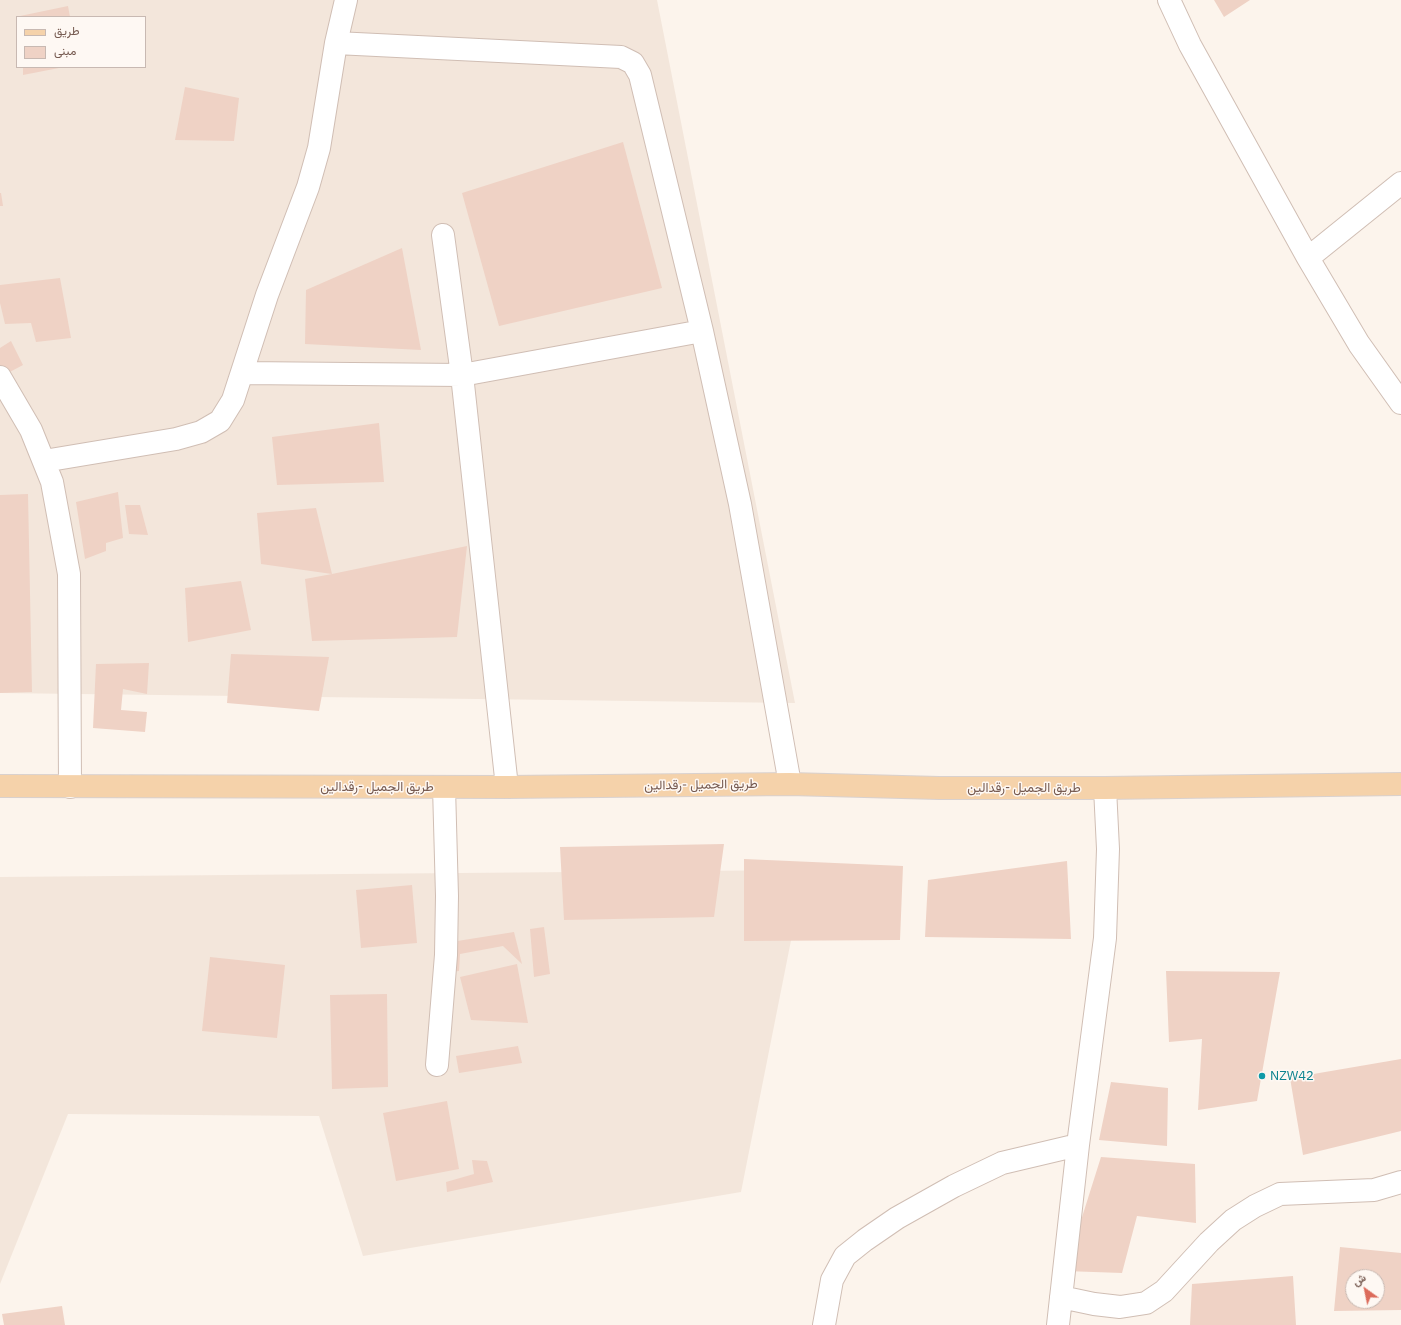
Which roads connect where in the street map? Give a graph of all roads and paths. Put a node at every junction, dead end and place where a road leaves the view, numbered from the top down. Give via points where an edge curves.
1 (346, 0) edge
2 (1169, 0) edge
3 (336, 43) junction
4 (1401, 183) edge
5 (443, 235) dead end
6 (1308, 258) junction
7 (702, 331) junction
8 (242, 373) junction
9 (462, 375) junction
10 (0, 376) edge
11 (1401, 403) edge
12 (44, 461) junction
13 (790, 784) junction
14 (1401, 784) edge
15 (0, 786) edge
16 (70, 787) junction
17 (444, 787) junction
18 (507, 787) junction
19 (1105, 788) junction
20 (437, 1065) dead end
21 (1078, 1145) junction
22 (1401, 1182) edge
23 (1061, 1297) junction
24 (824, 1325) edge
25 (1058, 1325) edge

1 - 3 street
2 - 6 street via 1190,45
3 - 7 street via 621,57 633,64 640,75
3 - 8 street via 319,148 308,187
4 - 6 street
5 - 9 street
6 - 11 street via 1360,344
7 - 9 street
7 - 13 street via 740,504
8 - 9 street
8 - 12 street via 233,400 220,421 201,432 176,439
9 - 18 street
10 - 12 street via 31,430
12 - 16 street via 52,482 69,574
13 - 18 main road, طريق الجميل -رقدالين
13 - 19 main road, طريق الجميل -رقدالين via 939,788
14 - 19 main road, طريق الجميل -رقدالين
15 - 16 main road, طريق الجميل -رقدالين
16 - 17 main road, طريق الجميل -رقدالين
17 - 18 main road, طريق الجميل -رقدالين
17 - 20 street via 446,948
19 - 21 street via 1108,849 1105,938
21 - 23 street
21 - 24 street via 1002,1163 941,1193 865,1240 845,1256 832,1280
22 - 23 street via 1374,1190 1280,1194 1255,1206 1228,1224 1164,1291 1146,1303 1120,1307
23 - 25 street

